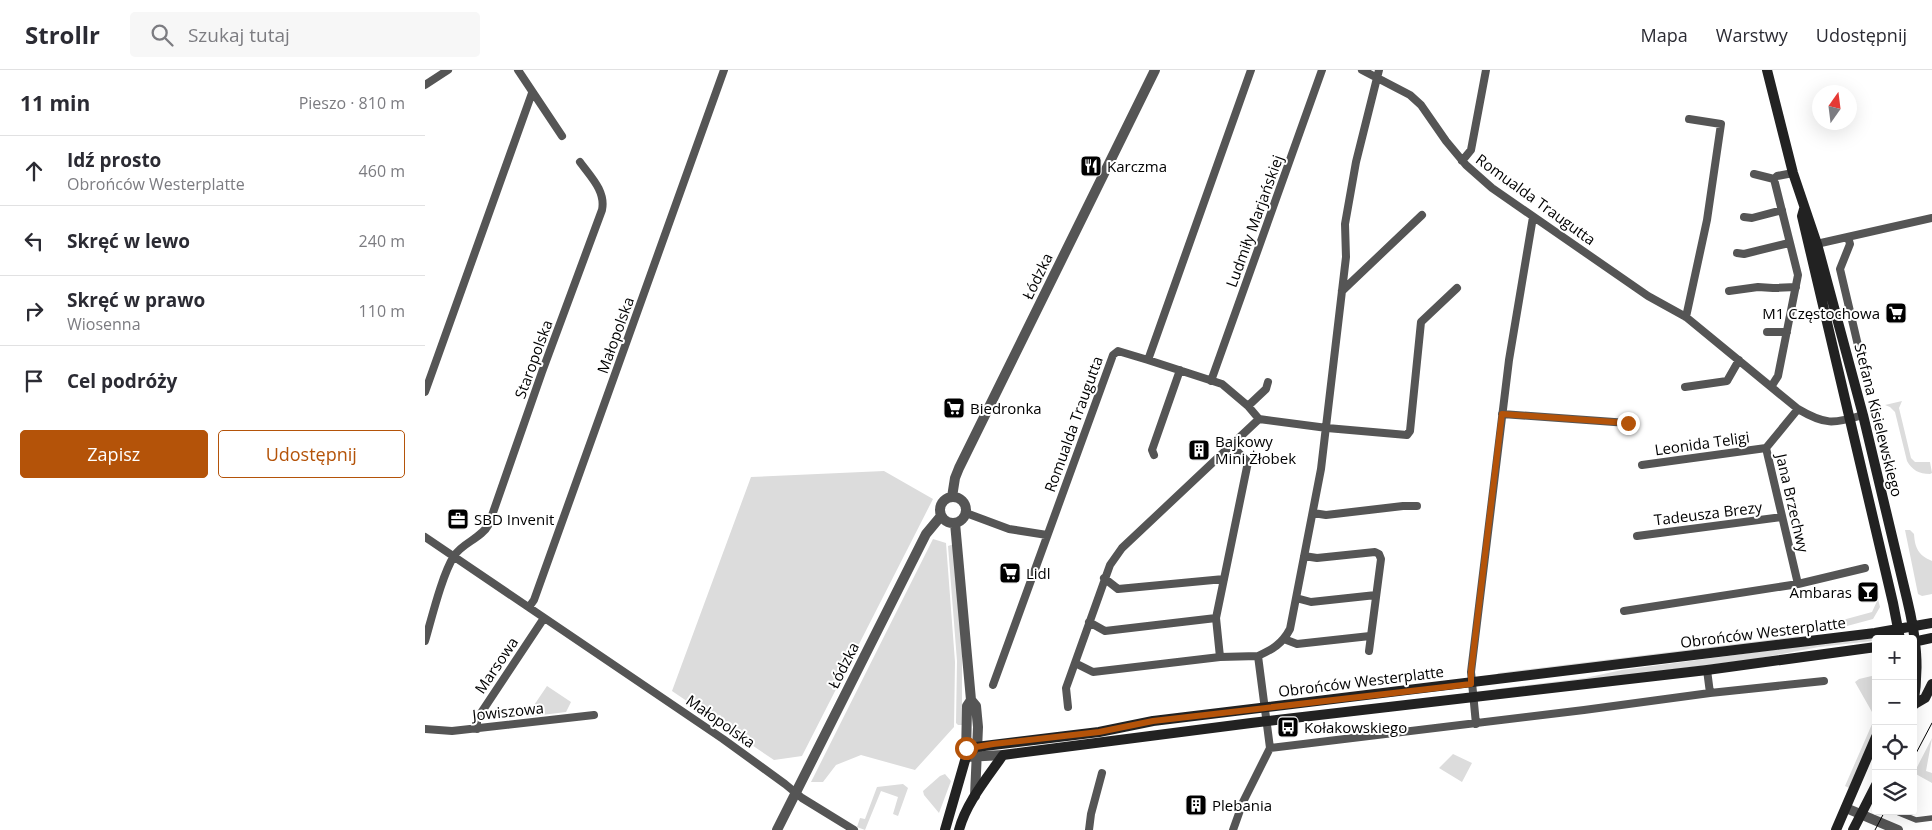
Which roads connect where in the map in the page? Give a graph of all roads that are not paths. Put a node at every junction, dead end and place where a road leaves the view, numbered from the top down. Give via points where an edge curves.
1 (449, 70) edge
2 (518, 70) edge
3 (724, 70) edge
4 (1155, 70) edge
5 (1251, 70) edge
6 (1322, 70) edge
7 (1362, 70) edge
8 (1486, 70) edge
9 (1767, 70) edge
10 (1378, 74) edge
11 (425, 85) edge
12 (532, 93) junction
13 (1689, 119) dead end
14 (562, 136) dead end
15 (1462, 161) junction
16 (579, 162) dead end
17 (1793, 173) junction
18 (1754, 174) dead end
19 (1774, 179) junction
20 (1782, 210) junction
21 (1422, 215) dead end
22 (1533, 217) junction
23 (1744, 217) dead end
24 (1932, 218) edge
25 (1848, 237) junction
26 (1789, 243) junction
27 (1813, 245) junction
28 (1737, 253) dead end
29 (1796, 287) junction
30 (1457, 288) dead end
31 (1343, 291) junction
32 (1729, 291) dead end
33 (1686, 317) junction
34 (1767, 332) dead end
35 (1787, 332) junction
36 (1147, 360) junction
37 (1739, 360) junction
38 (1180, 370) junction
39 (1865, 375) dead end
40 (1211, 380) junction
41 (1268, 382) dead end
42 (1685, 387) dead end
43 (1771, 387) junction
44 (425, 392) edge
45 (1248, 406) junction
46 (1798, 409) junction
47 (1502, 414) junction
48 (1863, 415) junction
49 (1259, 419) junction
50 (1849, 420) junction
51 (1628, 423) dead end
52 (1327, 428) junction
53 (1231, 445) junction
54 (1766, 448) junction
55 (1154, 455) dead end
56 (1641, 465) dead end
57 (952, 497) junction
58 (1417, 506) dead end
59 (966, 513) junction
60 (1313, 513) junction
61 (941, 516) junction
62 (1782, 518) junction
63 (955, 523) junction
64 (1047, 535) junction
65 (1637, 536) dead end
66 (425, 537) edge
67 (1304, 556) junction
68 (453, 557) junction
69 (1865, 568) dead end
70 (1104, 578) junction
71 (1224, 579) junction
72 (1798, 584) junction
73 (1376, 595) junction
74 (1296, 598) junction
75 (529, 608) junction
76 (1624, 610) dead end
77 (544, 618) junction
78 (1216, 618) junction
79 (1089, 622) junction
80 (1932, 623) edge
81 (1913, 627) junction
82 (1899, 634) edge
83 (1914, 635) edge
84 (1370, 636) junction
85 (1932, 638) edge
86 (1284, 639) junction
87 (425, 641) edge
88 (1917, 641) edge
89 (1872, 648) edge
90 (1369, 651) dead end
91 (1258, 656) junction
92 (1220, 657) junction
93 (1075, 663) junction
94 (1917, 669) edge
95 (1707, 670) junction
96 (1824, 681) dead end
97 (1917, 683) edge
98 (1471, 684) junction
99 (1932, 684) edge
100 (993, 685) dead end
101 (1710, 693) junction
102 (1473, 698) junction
103 (1917, 703) edge
104 (1068, 707) dead end
105 (1265, 708) junction
106 (594, 715) dead end
107 (1267, 722) junction
108 (1476, 724) junction
109 (425, 729) edge
110 (477, 729) junction
111 (1872, 746) edge
112 (1270, 748) junction
113 (973, 754) junction
114 (1003, 755) junction
115 (1102, 773) dead end
116 (795, 793) junction
117 (1872, 793) edge
118 (975, 796) junction
119 (1846, 808) junction
120 (1861, 814) junction
121 (1903, 815) edge
122 (1932, 818) edge
123 (777, 830) edge
124 (854, 830) edge
125 (945, 830) edge
126 (959, 830) edge
127 (1089, 830) edge
128 (1233, 830) edge
129 (1836, 830) edge
130 (1853, 830) edge
131 (1898, 830) edge

1 - 11 street
2 - 12 street
3 - 75 street, Małopolska
4 - 57 street, Łódzka via 959,468
5 - 36 street
6 - 40 street, Ludmiły Marjańskiej
7 - 10 street, Romualda Traugutta
8 - 15 street via 1471,150
9 - 17 main road, Stefana Kisielewskiego
10 - 15 street, Romualda Traugutta via 1421,105
10 - 31 street via 1355,162 1345,224
12 - 14 street
12 - 44 street
13 - 33 street via 1721,124 1707,220
15 - 22 street, Romualda Traugutta via 1492,188
16 - 68 street, Staropolska via 601,192 603,210 489,524
17 - 19 street
17 - 27 main road, Stefana Kisielewskiego via 1808,214
18 - 19 street
19 - 20 street
20 - 23 street
20 - 26 street
21 - 31 street
22 - 33 street, Romualda Traugutta via 1649,296
22 - 47 street
24 - 25 street
25 - 27 street
25 - 39 street via 1850,244 1840,269
26 - 28 street
26 - 29 street via 1798,275
27 - 48 main road, Stefana Kisielewskiego
27 - 50 main road, Stefana Kisielewskiego
29 - 32 street
29 - 35 street
30 - 52 street via 1421,322 1407,435
31 - 52 street
33 - 37 street, Romualda Traugutta
34 - 35 street
35 - 43 street via 1778,376
36 - 38 street, Romualda Traugutta
36 - 64 street, Romualda Traugutta via 1118,351 1113,354
37 - 42 street via 1727,381
37 - 43 street, Romualda Traugutta
38 - 40 street, Romualda Traugutta
38 - 55 street via 1152,450
40 - 45 street, Romualda Traugutta via 1222,384
41 - 45 street via 1266,389
43 - 46 street, Romualda Traugutta
45 - 49 street, Romualda Traugutta
46 - 50 street, Romualda Traugutta via 1816,420 1833,423
46 - 54 street, Jana Brzechwy
47 - 51 street
47 - 98 street
48 - 50 street, Romualda Traugutta
48 - 81 main road, Stefana Kisielewskiego
49 - 52 street
49 - 53 street
50 - 82 main road, Stefana Kisielewskiego
52 - 60 street
53 - 70 street via 1122,548
53 - 71 street via 1248,462
54 - 56 street, Leonida Teligi
54 - 62 street, Jana Brzechwy
57 - 59 street via 963,502
57 - 61 street via 941,503
58 - 60 street via 1326,515
59 - 63 street
59 - 64 street via 1009,528
60 - 67 street
61 - 63 street
61 - 116 street, Łódzka via 926,534
62 - 65 street, Tadeusza Brezy
62 - 72 street, Jana Brzechwy
63 - 113 street via 971,700 976,706 978,727
64 - 100 street, Romualda Traugutta
66 - 68 street, Małopolska
67 - 73 street via 1379,554
67 - 74 street
68 - 75 street, Małopolska
68 - 87 street
69 - 72 street
70 - 71 street via 1117,589
70 - 79 street
71 - 78 street
72 - 76 street
73 - 74 street via 1311,602
73 - 84 street
74 - 86 street via 1290,629
75 - 77 street, Małopolska
77 - 110 street, Marsowa via 477,719
77 - 116 street, Małopolska via 723,738
78 - 79 street via 1105,632
78 - 92 street
79 - 93 street
80 - 81 main road, Obrońców Westerplatte
81 - 82 main road, Obrońców Westerplatte
81 - 83 main road, Stefana Kisielewskiego
82 - 98 main road, Obrońców Westerplatte
84 - 86 street via 1297,644
84 - 90 street
85 - 88 main road
86 - 91 street via 1275,648
89 - 95 main road, Obrońców Westerplatte
91 - 92 street
91 - 105 street
92 - 93 street via 1093,672
93 - 104 street via 1066,688
94 - 97 main road, Stefana Kisielewskiego
95 - 101 street
95 - 102 main road, Obrońców Westerplatte
96 - 101 street
98 - 102 street
98 - 105 main road, Obrońców Westerplatte
99 - 103 main road via 1925,698
101 - 108 street
102 - 107 main road, Obrońców Westerplatte
102 - 108 street
105 - 107 street
105 - 113 main road, Obrońców Westerplatte via 1153,721
106 - 110 street, Jowiszowa
107 - 112 street
107 - 114 main road, Obrońców Westerplatte
108 - 112 street
109 - 110 street, Jowiszowa
111 - 119 main road
112 - 128 street
113 - 114 street, Obrońców Westerplatte
113 - 118 street
113 - 125 main road
114 - 118 main road
115 - 127 street
116 - 123 street, Łódzka
116 - 124 street, Małopolska
117 - 120 main road
118 - 126 main road
119 - 120 street
119 - 129 main road
120 - 130 main road
120 - 131 street
121 - 122 street via 1916,820

